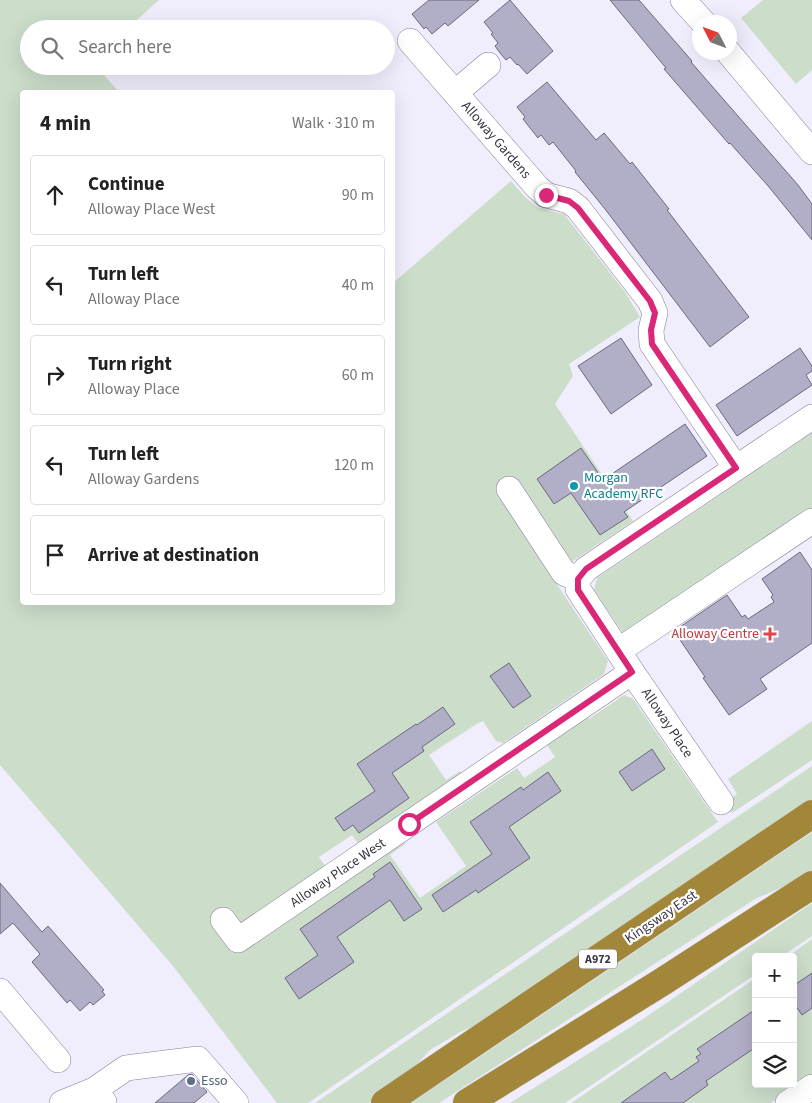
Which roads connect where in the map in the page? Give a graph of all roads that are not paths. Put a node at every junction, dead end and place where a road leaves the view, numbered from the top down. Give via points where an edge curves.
1 (684, 0) edge
2 (697, 15) edge
3 (410, 41) dead end
4 (735, 60) edge
5 (488, 65) dead end
6 (455, 93) junction
7 (812, 152) edge
8 (812, 417) edge
9 (736, 468) junction
10 (509, 489) dead end
11 (812, 521) edge
12 (578, 579) junction
13 (618, 650) junction
14 (632, 672) junction
15 (720, 802) dead end
16 (812, 814) edge
17 (812, 886) edge
18 (223, 920) dead end
19 (0, 991) edge
20 (58, 1060) dead end
21 (812, 1087) edge
22 (100, 1097) edge
23 (224, 1099) edge
24 (62, 1103) edge
25 (385, 1103) edge
26 (468, 1103) edge
27 (788, 1103) edge

1 - 2 street
3 - 6 street, Alloway Gardens
4 - 7 street
5 - 6 street, Alloway Gardens
6 - 9 street, Alloway Gardens via 537,187 546,195 569,201 578,208 650,301 655,313 652,344
8 - 9 street
9 - 12 street via 586,569
10 - 12 street via 564,572
11 - 13 street
12 - 13 street, Alloway Place via 578,590
13 - 14 street, Alloway Place
14 - 15 street, Alloway Place
14 - 18 street, Alloway Place West via 238,940
16 - 25 highway, Kingsway East / A972
17 - 26 highway
19 - 20 street
21 - 27 street
22 - 23 street via 126,1068 198,1059
22 - 24 street

